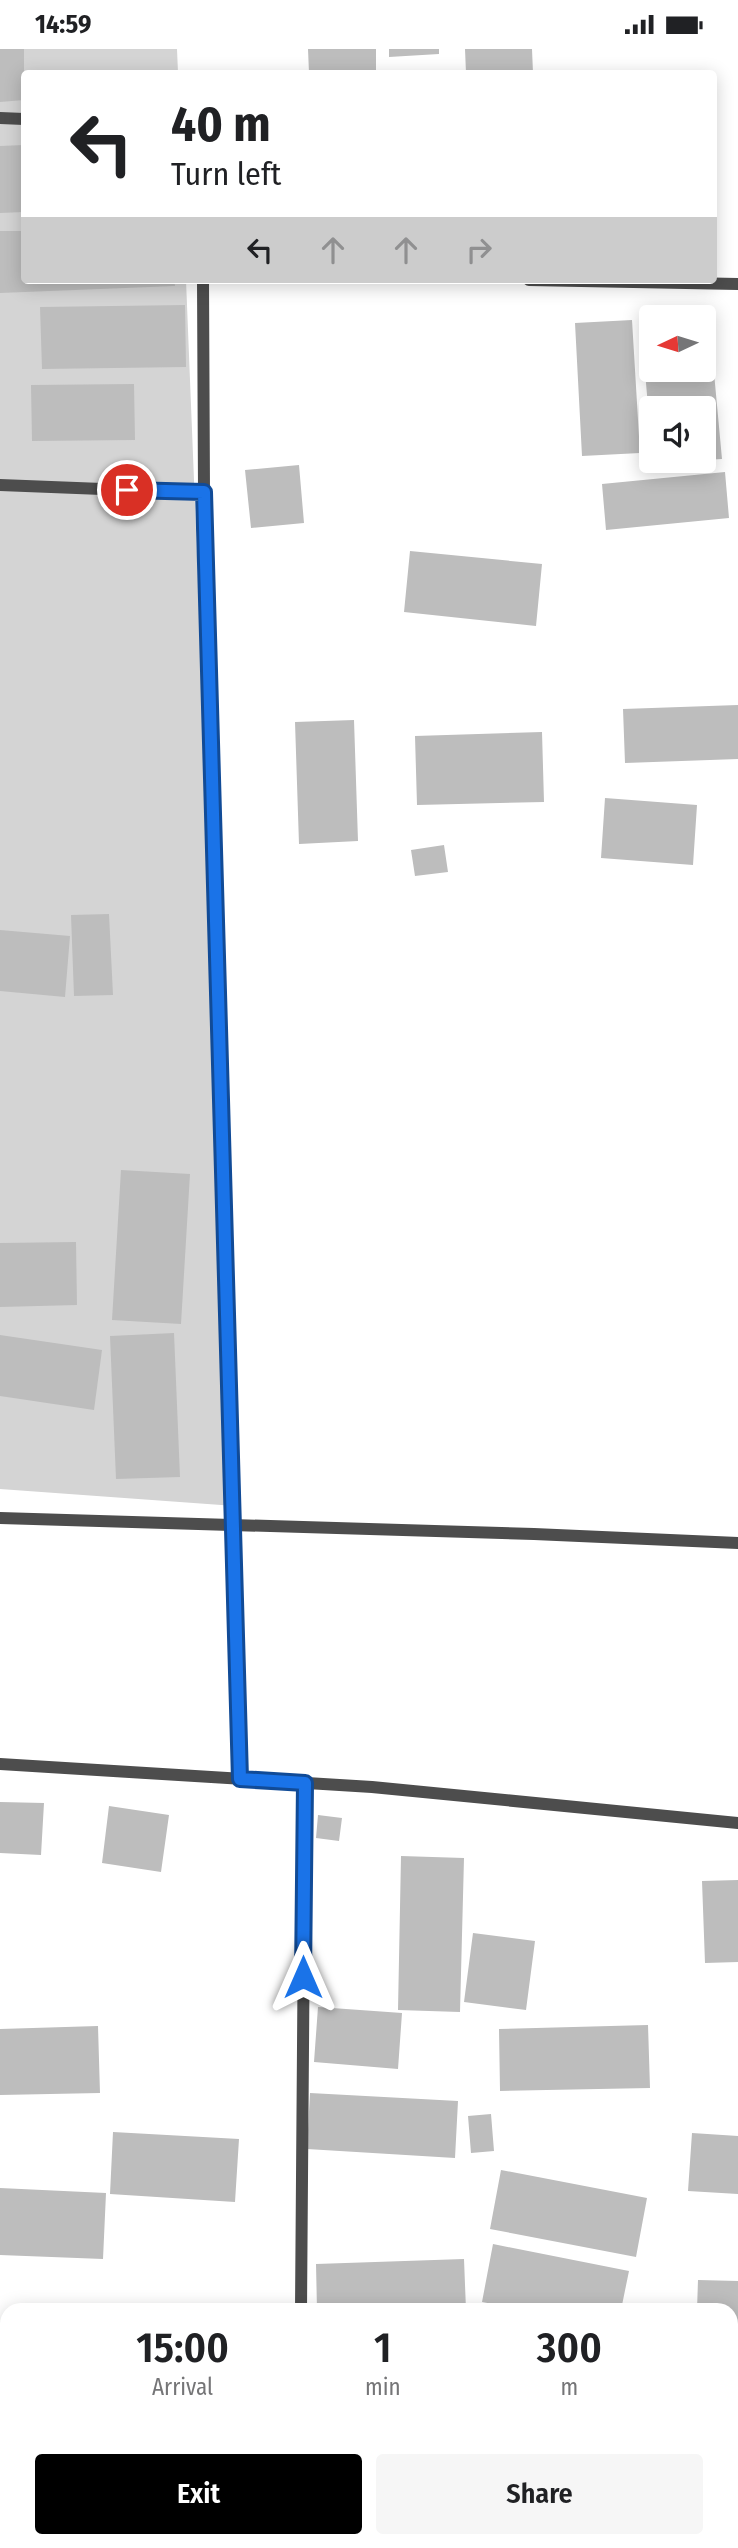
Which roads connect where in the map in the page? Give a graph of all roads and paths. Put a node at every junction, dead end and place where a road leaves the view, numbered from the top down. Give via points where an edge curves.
1 (0, 118) edge
2 (21, 119) edge
3 (202, 284) edge
4 (717, 284) edge
5 (738, 284) edge
6 (0, 485) edge
7 (204, 492) junction
8 (0, 1518) edge
9 (233, 1526) junction
10 (738, 1543) edge
11 (0, 1764) edge
12 (240, 1779) junction
13 (305, 1783) junction
14 (738, 1823) edge
15 (301, 2303) edge

1 - 2 street
3 - 7 street
4 - 5 street
6 - 7 street
7 - 9 street
8 - 9 street
9 - 10 street
9 - 12 street
11 - 12 street
12 - 13 street
13 - 14 street
13 - 15 street

